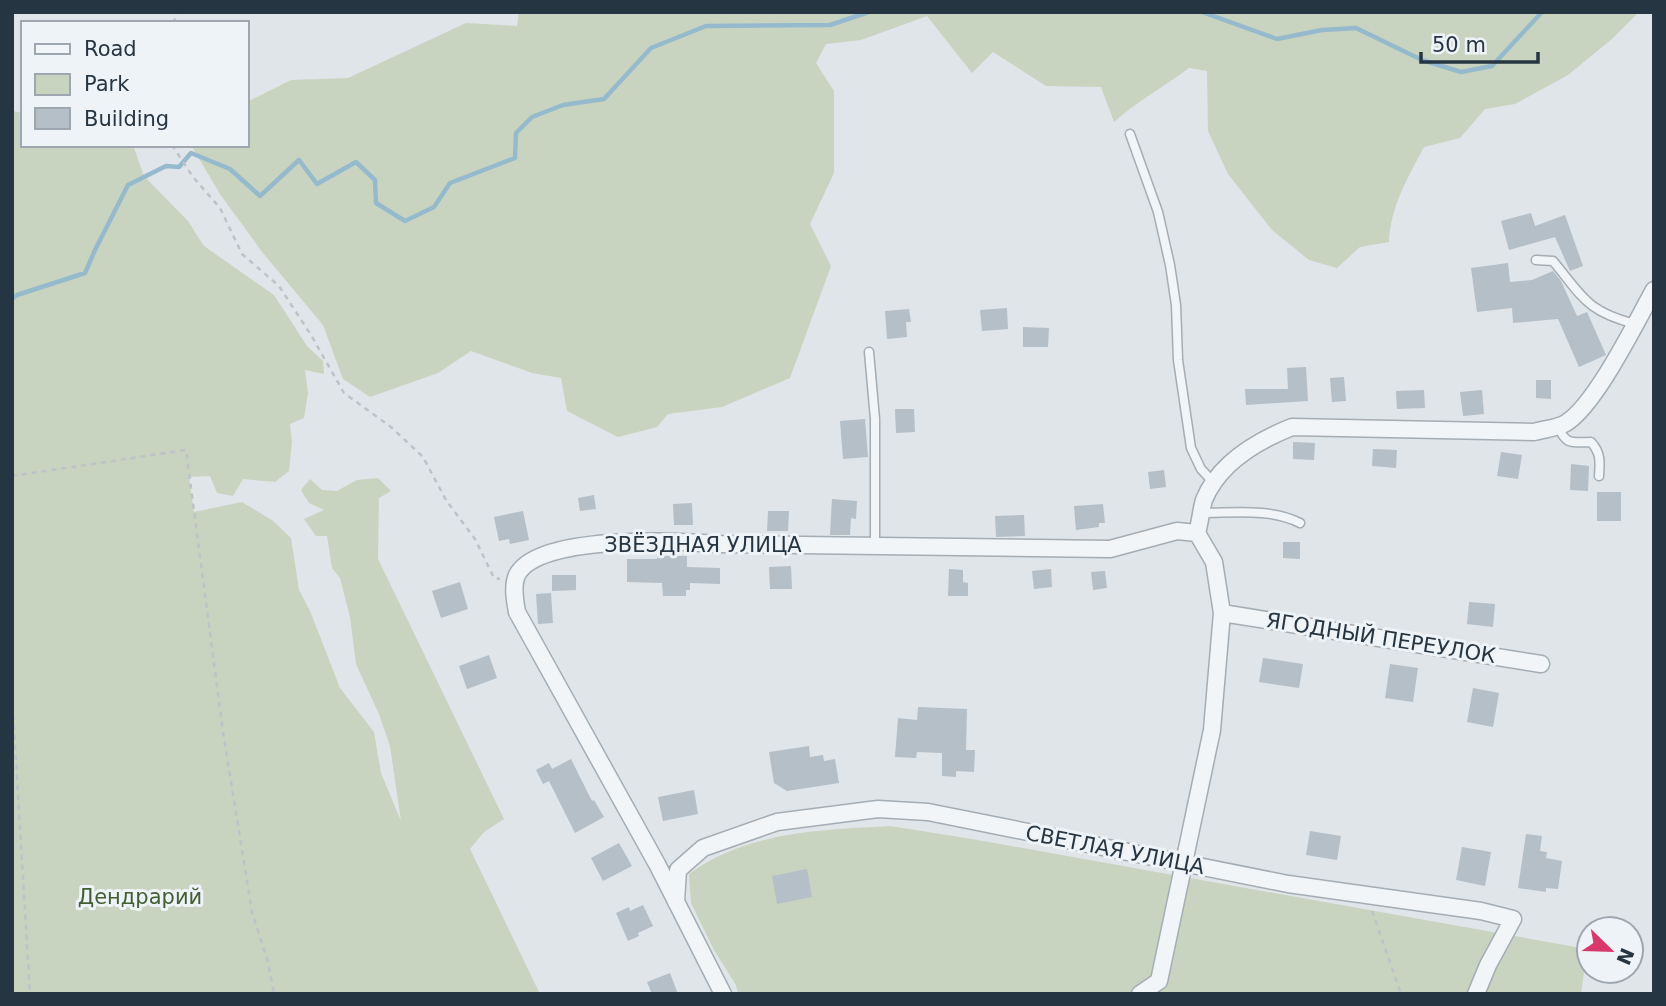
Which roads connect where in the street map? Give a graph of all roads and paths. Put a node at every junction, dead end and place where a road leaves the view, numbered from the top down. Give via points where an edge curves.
1 (1130, 134) dead end
2 (173, 147) edge
3 (1536, 260) dead end
4 (1654, 290) edge
5 (1635, 324) junction
6 (869, 352) dead end
7 (1558, 426) junction
8 (12, 476) edge
9 (1598, 476) dead end
10 (1214, 483) junction
11 (1202, 513) junction
12 (1300, 523) dead end
13 (1198, 533) junction
14 (875, 547) junction
15 (516, 582) junction
16 (1222, 613) junction
17 (1541, 664) dead end
18 (12, 695) edge
19 (1183, 863) junction
20 (1366, 895) junction
21 (676, 902) junction
22 (1163, 988) edge
23 (30, 994) edge
24 (274, 994) edge
25 (723, 994) edge
26 (1140, 994) edge
27 (1401, 994) edge
28 (1476, 994) edge

1 - 10 lane via 1158,212 1170,265 1191,448
2 - 15 path via 220,208 243,254 279,286 344,393 424,457 494,578
3 - 5 lane via 1553,261 1575,292 1603,314
4 - 5 street
5 - 7 street via 1583,408
6 - 14 lane via 875,419
7 - 9 lane via 1563,438 1591,442 1597,449
7 - 10 street via 1534,432 1292,427 1263,438 1220,472
8 - 24 path via 186,450 221,720 252,912
10 - 11 street
11 - 12 lane via 1246,513
11 - 13 street
13 - 14 street, ЗВЁЗДНАЯ УЛИЦА via 1177,531 1110,550
13 - 16 street via 1214,562
14 - 15 street, ЗВЁЗДНАЯ УЛИЦА via 609,543 537,557 518,574
15 - 21 street via 517,612
16 - 17 street, ЯГОДНЫЙ ПЕРЕУЛОК
16 - 19 street via 1212,730
18 - 23 path
19 - 20 street, СВЕТЛАЯ УЛИЦА
19 - 21 street, СВЕТЛАЯ УЛИЦА via 928,812 878,808 777,822 703,848 678,870
19 - 22 street
20 - 27 path
20 - 28 street, СВЕТЛАЯ УЛИЦА via 1513,919
21 - 25 street
22 - 26 street

